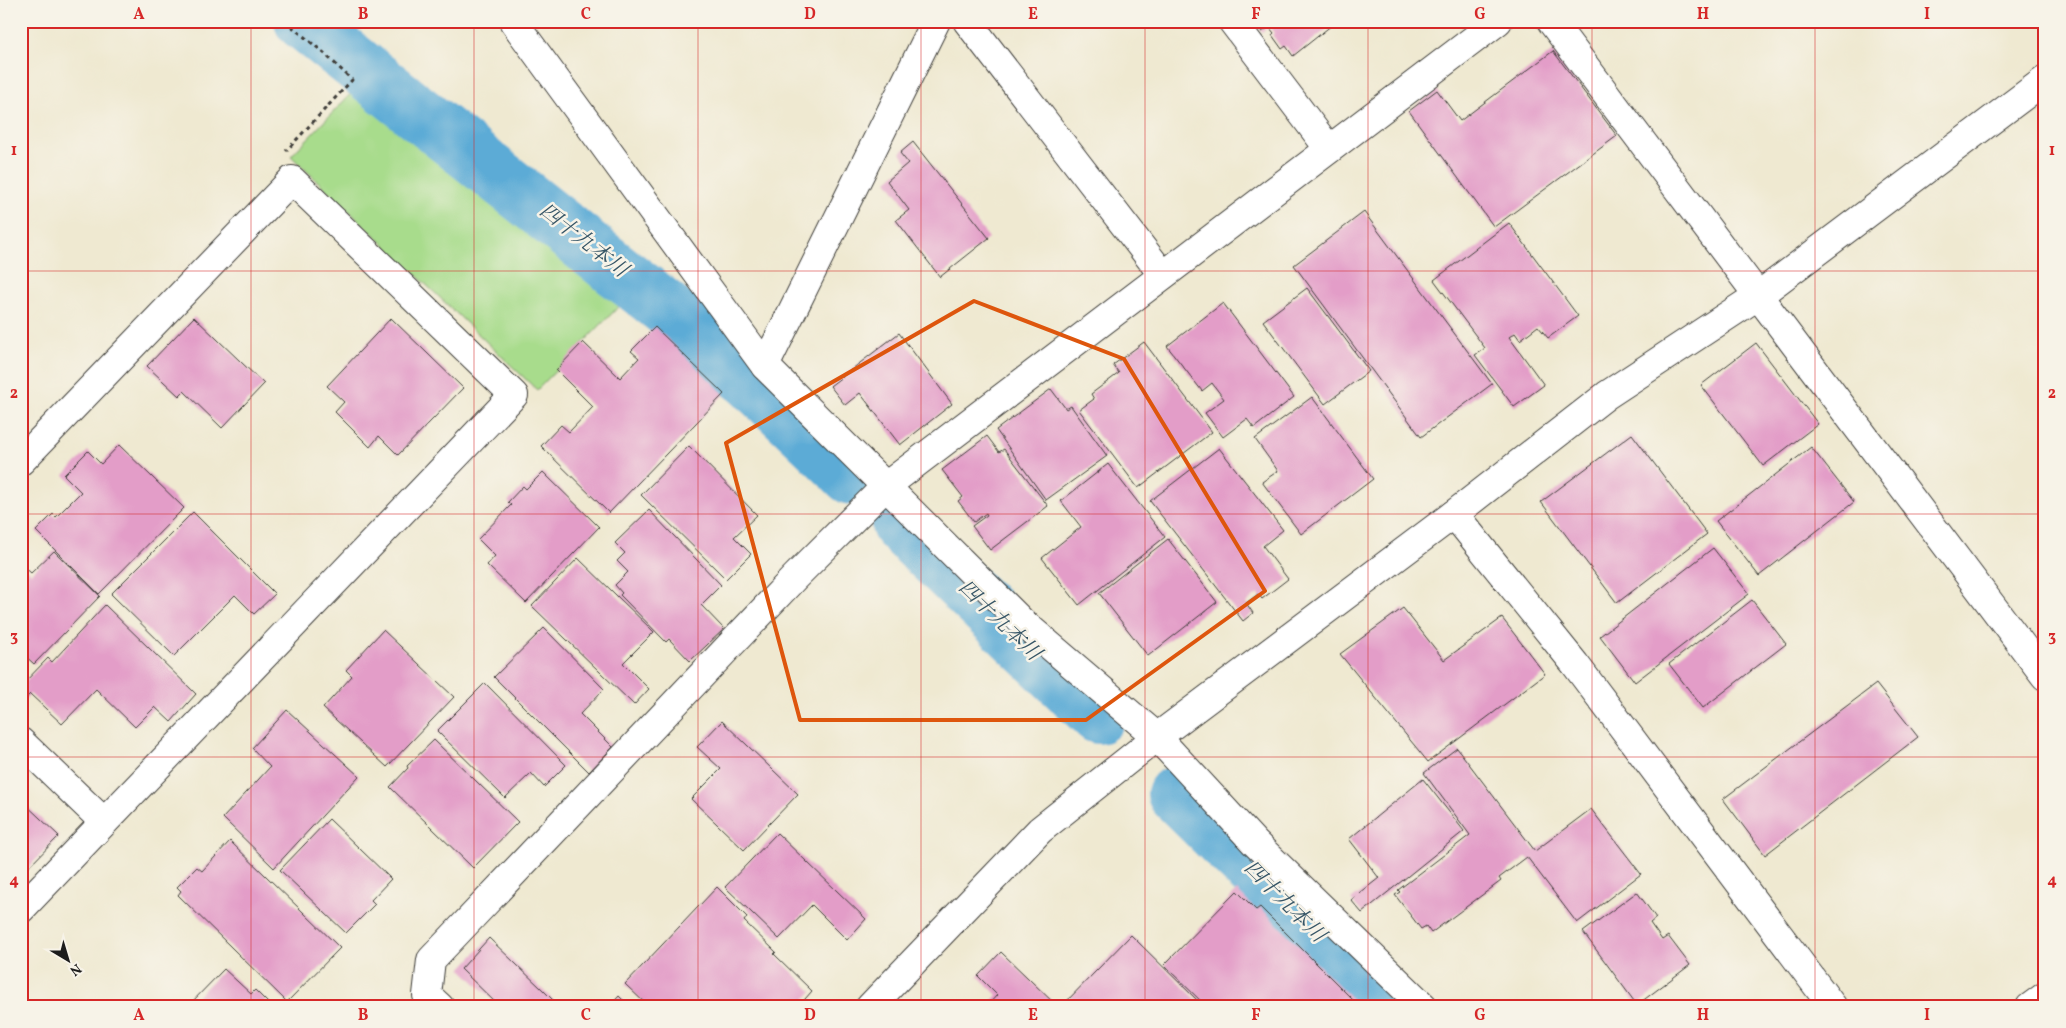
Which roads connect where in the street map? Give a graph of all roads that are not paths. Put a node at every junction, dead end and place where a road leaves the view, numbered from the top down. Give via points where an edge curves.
1 (514, 21) edge
2 (936, 21) edge
3 (967, 21) edge
4 (1232, 21) edge
5 (1498, 21) edge
6 (1551, 21) edge
7 (2045, 80) edge
8 (1330, 149) junction
9 (1163, 275) junction
10 (1759, 295) junction
11 (765, 366) junction
12 (21, 461) edge
13 (886, 486) junction
14 (1454, 514) junction
15 (2045, 676) edge
16 (1157, 737) junction
17 (21, 742) edge
18 (104, 822) junction
19 (21, 909) edge
20 (2045, 996) edge
21 (1416, 1004) edge
22 (440, 1007) edge
23 (870, 1007) edge
24 (1833, 1007) edge
25 (2030, 1007) edge

1 - 11 street
2 - 11 street
3 - 9 street
4 - 8 street
5 - 8 street
6 - 10 street
7 - 10 street
8 - 9 street
9 - 13 street
10 - 14 street via 1607,395
10 - 15 street
11 - 13 street
12 - 18 street via 292,180 514,395
13 - 16 street via 1021,621
13 - 22 street via 432,960 427,995
14 - 16 street
14 - 24 street via 1581,672
16 - 21 street via 1255,843
16 - 23 street via 1040,830
17 - 18 street
18 - 19 street
20 - 25 street

